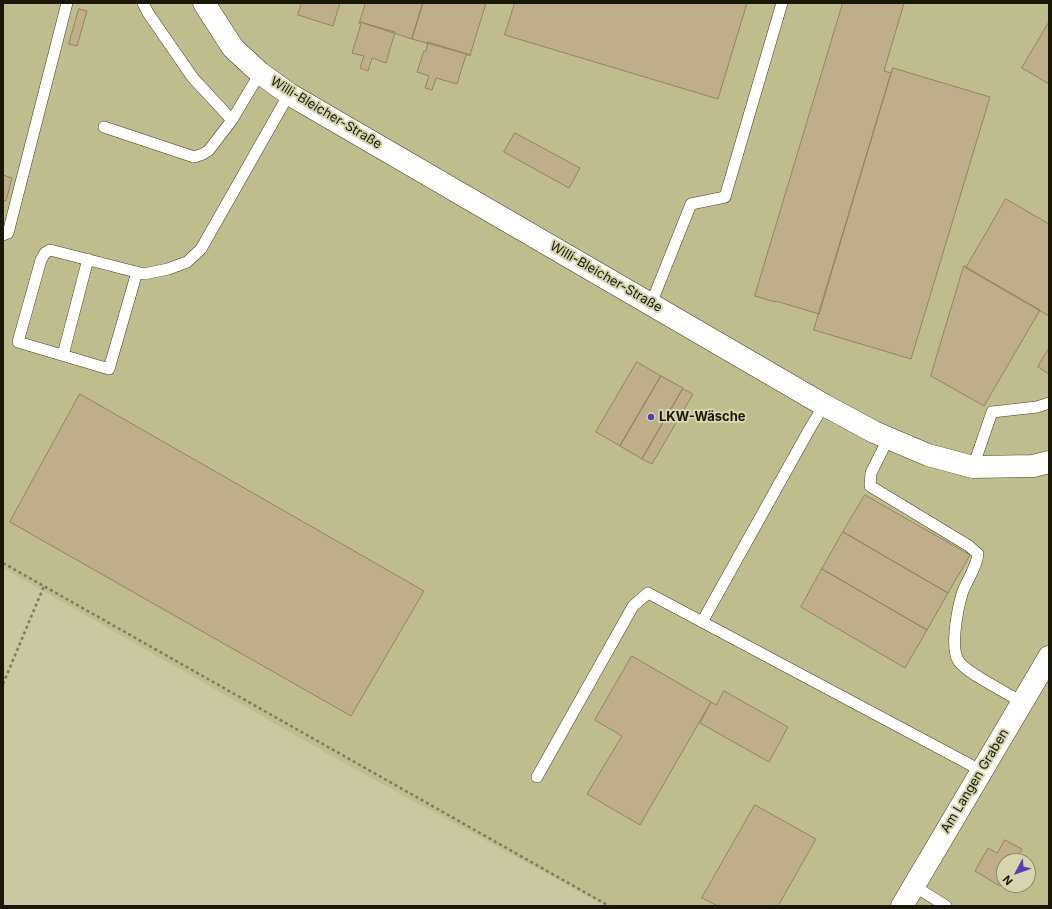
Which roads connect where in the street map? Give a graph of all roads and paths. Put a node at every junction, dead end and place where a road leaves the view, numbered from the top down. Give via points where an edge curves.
1 (67, 3) edge
2 (143, 3) edge
3 (204, 3) edge
4 (782, 3) edge
5 (260, 73) junction
6 (289, 94) junction
7 (232, 120) junction
8 (104, 127) dead end
9 (3, 235) edge
10 (88, 259) junction
11 (137, 272) junction
12 (651, 304) junction
13 (63, 355) junction
14 (1049, 403) edge
15 (824, 405) junction
16 (888, 439) junction
17 (1049, 462) edge
18 (973, 467) junction
19 (3, 563) edge
20 (44, 586) junction
21 (702, 622) junction
22 (1049, 658) edge
23 (3, 684) edge
24 (1022, 702) junction
25 (982, 771) junction
26 (537, 777) dead end
27 (914, 886) junction
28 (610, 906) edge
29 (902, 906) edge
30 (946, 906) edge

1 - 9 lane via 8,233
2 - 7 lane via 193,78
3 - 5 street, Willi-Bleicher-Straße via 233,48
4 - 12 lane via 725,197 691,204
5 - 6 street, Willi-Bleicher-Straße
5 - 7 lane
6 - 11 lane via 201,249 187,262 168,270 144,274
6 - 12 street, Willi-Bleicher-Straße
7 - 8 lane via 209,150 194,157
10 - 11 lane
10 - 13 lane
10 - 13 lane via 56,250 45,253 18,342
11 - 13 lane via 109,369
12 - 15 street, Willi-Bleicher-Straße
14 - 18 lane via 1037,407 992,412
15 - 16 street, Willi-Bleicher-Straße
15 - 21 lane
16 - 18 street, Willi-Bleicher-Straße via 928,456
16 - 24 lane via 871,473 870,486 978,554 956,617 958,660 965,668
17 - 18 street, Willi-Bleicher-Straße via 1033,466
19 - 20 path
20 - 23 path
20 - 28 path
21 - 25 lane
21 - 26 lane via 648,593 633,606
22 - 24 street, Am Langen Graben
24 - 25 street, Am Langen Graben
25 - 27 street, Am Langen Graben
27 - 29 street, Am Langen Graben
27 - 30 lane

